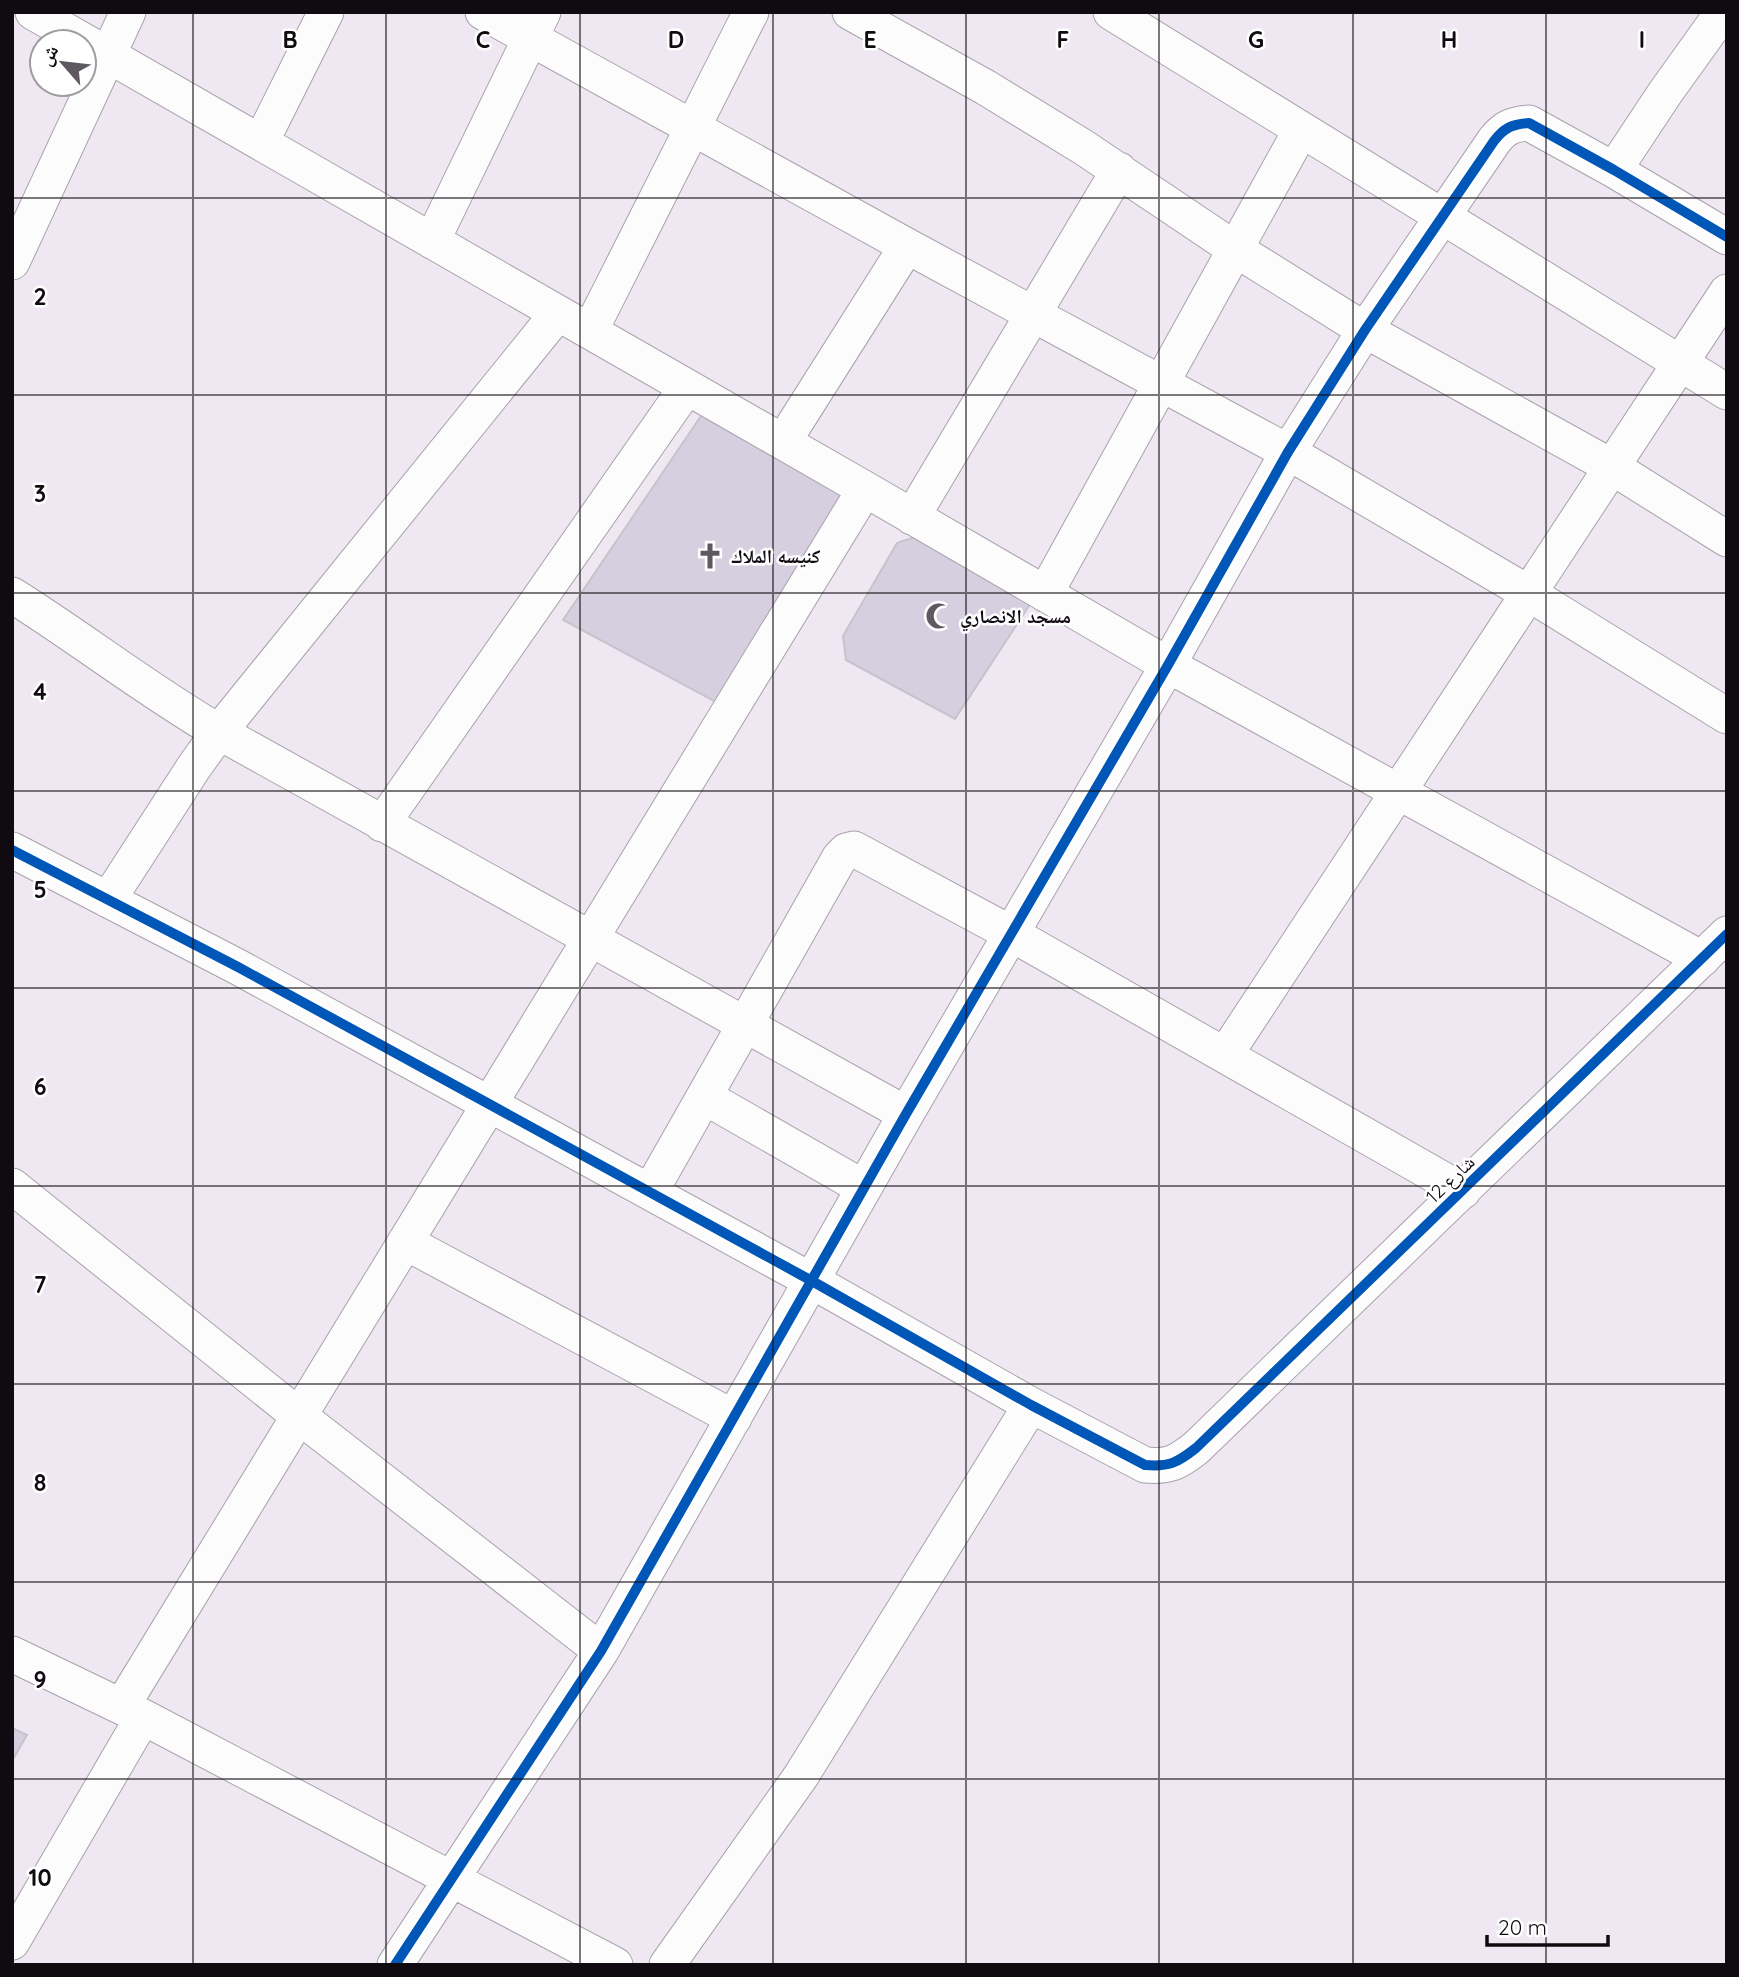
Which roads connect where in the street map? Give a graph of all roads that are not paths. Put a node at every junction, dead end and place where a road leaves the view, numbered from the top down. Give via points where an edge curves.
1 (33, 12) edge
2 (128, 12) edge
3 (326, 12) edge
4 (483, 12) edge
5 (751, 12) edge
6 (850, 12) edge
7 (1111, 12) edge
8 (1723, 12) edge
9 (537, 25) edge
10 (108, 54) junction
11 (693, 128) junction
12 (1301, 130) junction
13 (261, 142) junction
14 (1119, 170) junction
15 (1614, 170) junction
16 (1442, 217) junction
17 (1727, 237) edge
18 (432, 241) junction
19 (907, 246) junction
20 (1235, 249) junction
21 (12, 262) edge
22 (1727, 292) edge
23 (558, 313) junction
24 (1033, 314) junction
25 (1365, 330) junction
26 (590, 331) junction
27 (1680, 363) junction
28 (1161, 383) junction
29 (687, 387) junction
30 (1727, 392) edge
31 (783, 442) junction
32 (1288, 452) junction
33 (1612, 467) junction
34 (865, 489) junction
35 (912, 517) junction
36 (1727, 539) edge
37 (1528, 593) junction
38 (1045, 594) junction
39 (12, 595) edge
40 (1168, 665) junction
41 (1727, 716) edge
42 (219, 732) junction
43 (1398, 792) junction
44 (382, 824) junction
45 (12, 850) edge
46 (108, 900) junction
47 (1010, 933) junction
48 (1727, 934) edge
49 (590, 938) junction
50 (1702, 959) junction
51 (746, 1025) junction
52 (1225, 1055) junction
53 (705, 1097) junction
54 (489, 1104) junction
55 (906, 1114) junction
56 (12, 1186) edge
57 (864, 1188) junction
58 (1463, 1191) junction
59 (650, 1192) junction
60 (405, 1242) junction
61 (813, 1281) junction
62 (1031, 1405) junction
63 (299, 1416) junction
64 (734, 1418) junction
65 (601, 1651) junction
66 (12, 1654) edge
67 (132, 1712) junction
68 (451, 1879) junction
69 (12, 1942) edge
70 (395, 1965) edge
71 (615, 1965) edge
72 (667, 1965) edge

1 - 10 street
2 - 10 street
3 - 13 street
4 - 9 street
5 - 11 street
6 - 14 street via 985,87
7 - 12 street
8 - 15 street
9 - 11 street
9 - 18 street
10 - 13 street
10 - 21 street
11 - 19 street
11 - 26 street
12 - 16 street
12 - 20 street
13 - 18 street
14 - 20 street
14 - 24 street
15 - 16 street via 1530,123 1516,123 1504,129
15 - 17 street
16 - 25 street
16 - 27 street
18 - 23 street
19 - 24 street
19 - 31 street
20 - 25 street
20 - 28 street
22 - 27 street
23 - 26 street
23 - 42 street
24 - 28 street
24 - 35 street
25 - 32 street
25 - 33 street
26 - 29 street
27 - 30 street
27 - 33 street
28 - 32 street
28 - 38 street
29 - 31 street
29 - 44 street
31 - 34 street
32 - 37 street
32 - 40 street
33 - 36 street
33 - 37 street
34 - 35 street
34 - 49 street
35 - 38 street
37 - 41 street
37 - 43 street
38 - 40 street
39 - 42 street
40 - 43 street
40 - 47 street
42 - 44 street
42 - 46 street
43 - 50 street
43 - 52 street
44 - 49 street
45 - 46 street, شارع 12
46 - 54 street, شارع 12
47 - 51 street via 861,852 846,851
47 - 52 street
47 - 55 street
48 - 50 street, شارع 12
49 - 51 street
49 - 54 street
50 - 58 street, شارع 12
51 - 53 street
51 - 55 street
52 - 58 street
53 - 57 street
53 - 59 street
54 - 59 street, شارع 12
54 - 60 street
55 - 57 street
56 - 63 street
57 - 61 street
58 - 62 street, شارع 12 via 1179,1461 1145,1465
59 - 61 street, شارع 12
60 - 63 street
60 - 64 street
61 - 62 street, شارع 12
61 - 64 street
62 - 72 street via 801,1776
63 - 65 street
63 - 67 street
64 - 65 street
65 - 68 street
66 - 67 street
67 - 68 street
67 - 69 street
68 - 70 street
68 - 71 street

